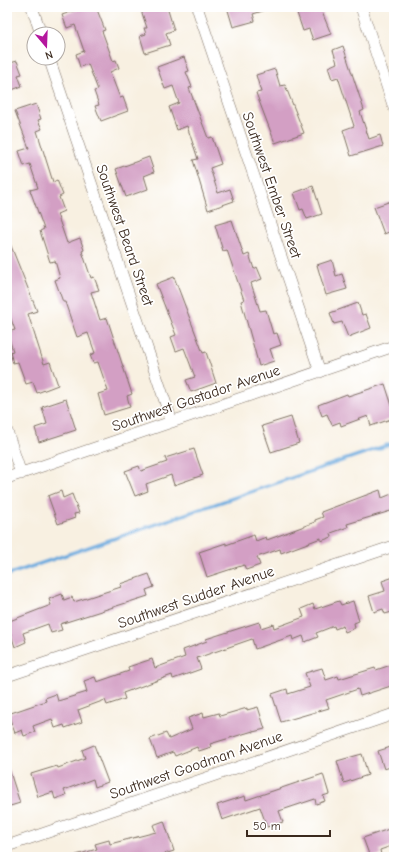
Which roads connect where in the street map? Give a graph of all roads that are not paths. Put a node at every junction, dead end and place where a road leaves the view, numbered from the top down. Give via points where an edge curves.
1 (32, 7) edge
2 (197, 7) edge
3 (361, 7) edge
4 (38, 26) edge
5 (52, 66) edge
6 (394, 108) edge
7 (394, 346) edge
8 (320, 372) junction
9 (172, 422) junction
10 (7, 431) edge
11 (21, 474) junction
12 (7, 478) edge
13 (394, 546) edge
14 (7, 676) edge
15 (394, 714) edge
16 (7, 846) edge

1 - 4 street
2 - 8 street, Southwest Ember Street
3 - 6 street
5 - 9 street, Southwest Beard Street
7 - 8 street, Southwest Gastador Avenue
8 - 9 street, Southwest Gastador Avenue
9 - 11 street, Southwest Gastador Avenue
10 - 11 street
11 - 12 street, Southwest Gastador Avenue
13 - 14 street, Southwest Sudder Avenue
15 - 16 street, Southwest Goodman Avenue

